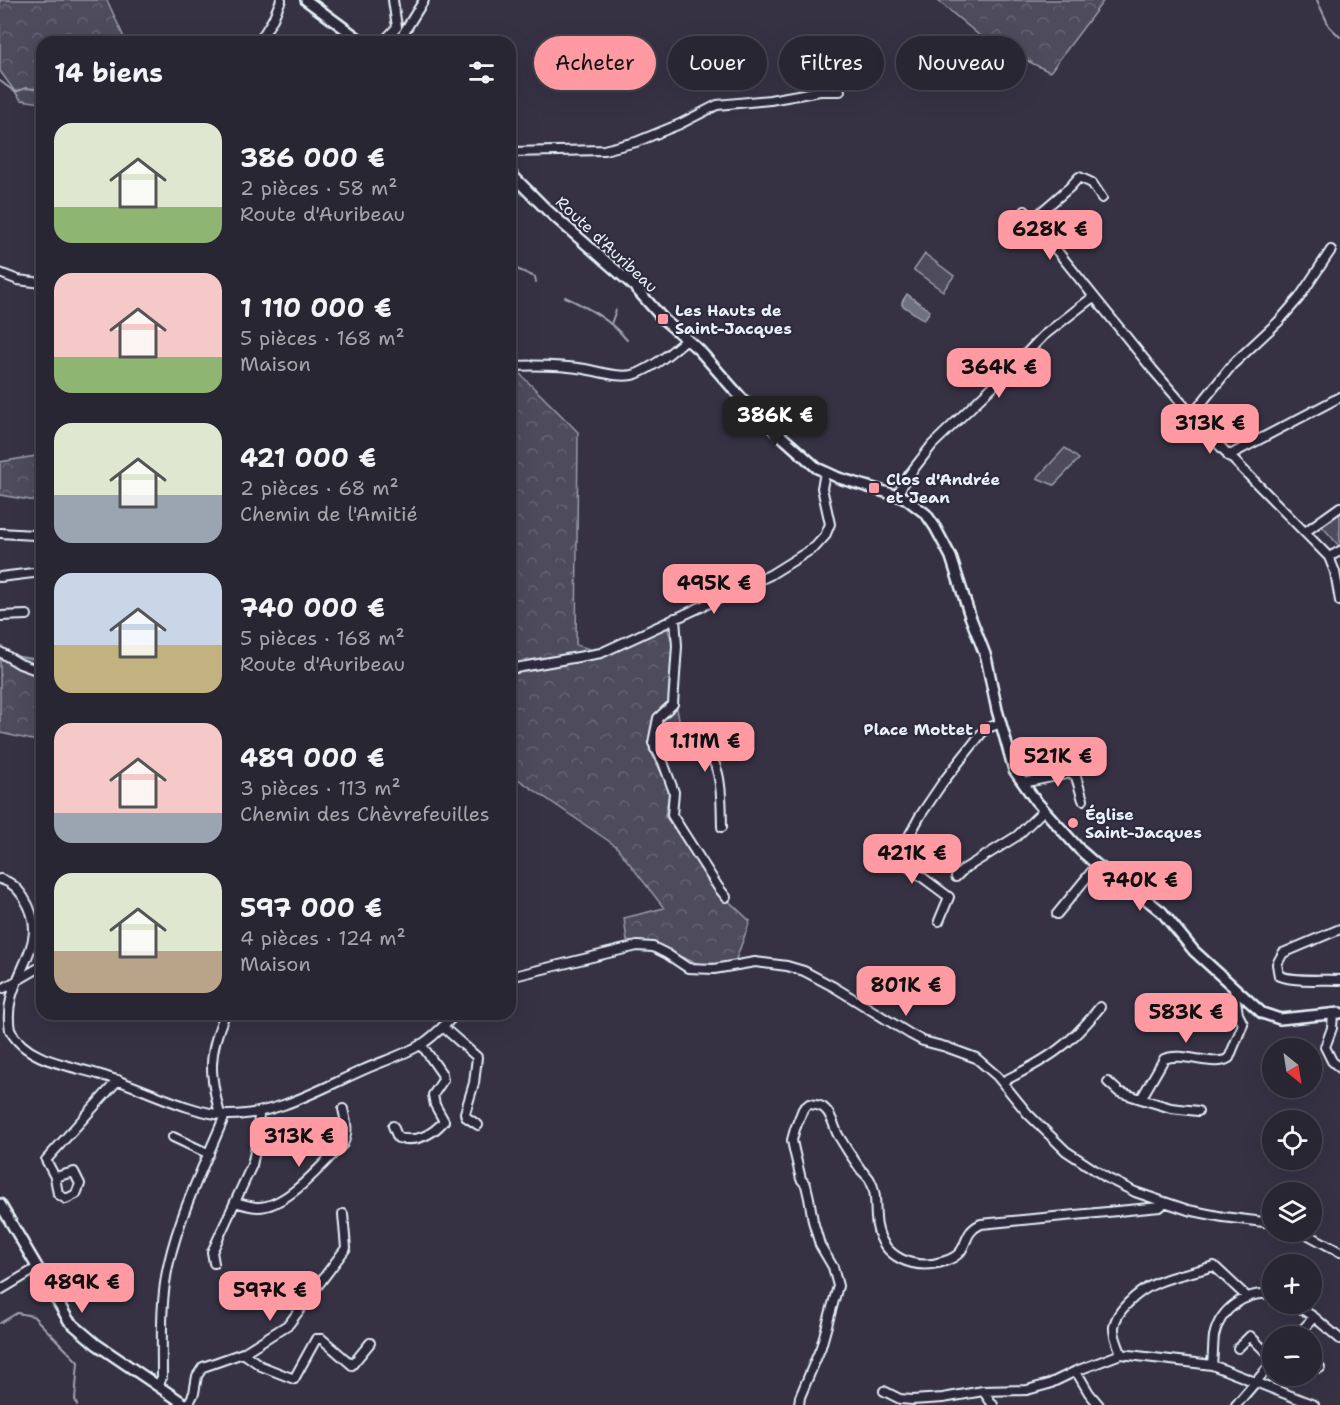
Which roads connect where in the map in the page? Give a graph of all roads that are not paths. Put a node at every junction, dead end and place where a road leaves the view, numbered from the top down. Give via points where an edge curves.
1 (281, 0) edge
2 (393, 0) edge
3 (424, 0) edge
4 (309, 2) edge
5 (263, 36) edge
6 (355, 36) edge
7 (389, 36) edge
8 (402, 36) edge
9 (840, 91) dead end
10 (516, 152) edge
11 (516, 179) edge
12 (1102, 198) dead end
13 (1025, 211) dead end
14 (1032, 220) junction
15 (1331, 250) dead end
16 (0, 273) edge
17 (36, 282) edge
18 (1093, 297) junction
19 (687, 339) junction
20 (516, 366) edge
21 (1340, 397) edge
22 (1192, 415) junction
23 (1228, 456) junction
24 (825, 473) junction
25 (897, 495) junction
26 (1340, 507) edge
27 (1305, 532) junction
28 (0, 534) edge
29 (34, 536) dead end
30 (1340, 550) edge
31 (1329, 557) junction
32 (33, 573) dead end
33 (0, 577) edge
34 (1340, 601) edge
35 (27, 615) dead end
36 (0, 616) edge
37 (675, 618) junction
38 (0, 652) edge
39 (516, 668) edge
40 (36, 670) edge
41 (1001, 723) junction
42 (655, 750) junction
43 (1023, 783) junction
44 (1083, 800) dead end
45 (1044, 810) junction
46 (722, 827) dead end
47 (1097, 865) junction
48 (956, 877) dead end
49 (0, 879) edge
50 (726, 897) dead end
51 (1057, 914) dead end
52 (939, 921) dead end
53 (1340, 929) edge
54 (36, 969) edge
55 (516, 976) edge
56 (1340, 980) edge
57 (4, 988) junction
58 (1234, 989) junction
59 (1100, 1007) dead end
60 (1336, 1013) edge
61 (223, 1020) edge
62 (450, 1020) edge
63 (443, 1026) junction
64 (421, 1044) junction
65 (1340, 1068) edge
66 (118, 1080) junction
67 (1002, 1082) junction
68 (1108, 1083) dead end
69 (1141, 1099) junction
70 (343, 1109) dead end
71 (1198, 1111) dead end
72 (259, 1112) junction
73 (223, 1115) junction
74 (478, 1125) dead end
75 (393, 1126) dead end
76 (172, 1137) dead end
77 (209, 1154) junction
78 (55, 1177) dead end
79 (235, 1202) junction
80 (1164, 1203) junction
81 (0, 1204) edge
82 (343, 1214) dead end
83 (1262, 1222) edge
84 (1322, 1242) edge
85 (1340, 1252) edge
86 (214, 1263) dead end
87 (37, 1268) junction
88 (0, 1290) edge
89 (1262, 1293) edge
90 (1245, 1296) junction
91 (1309, 1314) edge
92 (1314, 1317) junction
93 (1306, 1326) edge
94 (1340, 1339) edge
95 (370, 1343) dead end
96 (1238, 1348) dead end
97 (1262, 1348) edge
98 (243, 1353) junction
99 (1121, 1354) junction
100 (1212, 1365) junction
101 (1076, 1371) junction
102 (1262, 1374) edge
103 (1255, 1381) junction
104 (158, 1386) junction
105 (884, 1391) dead end
106 (983, 1391) junction
107 (187, 1405) edge
108 (799, 1405) edge
109 (993, 1405) edge
110 (1099, 1405) edge
111 (1236, 1405) edge
112 (1314, 1405) edge

1 - 5 street
2 - 7 street via 397,27
3 - 8 street
4 - 6 street
9 - 10 street via 717,105 636,142 604,150
11 - 19 street, Route d'Auribeau
12 - 14 street via 1092,183 1078,177
13 - 14 street
14 - 18 street
15 - 22 street via 1299,298 1232,365
16 - 17 street
18 - 22 street
18 - 25 street via 1043,336 932,445
19 - 20 street via 634,375 537,364
19 - 24 street, Route d'Auribeau via 751,409
21 - 23 street
22 - 23 street
23 - 27 street
24 - 25 street, Route d'Auribeau
24 - 37 street via 822,489 830,524 815,547 770,575
25 - 41 street, Route d'Auribeau via 926,514 951,557 986,657
26 - 27 street
27 - 31 street
28 - 29 street
30 - 31 street
31 - 34 street
32 - 33 street
35 - 36 street
37 - 39 street via 601,653
37 - 42 street via 673,704 658,718
38 - 40 street
41 - 43 street, Route d'Auribeau via 1014,770
41 - 52 street via 985,729 943,782 899,854 903,863 950,897
42 - 46 street via 693,746 712,757 717,768
42 - 50 street via 674,792 672,815
43 - 44 street via 1071,773
43 - 45 street, Route d'Auribeau
45 - 47 street, Route d'Auribeau
45 - 48 street via 1017,836
47 - 51 street
47 - 58 street, Route d'Auribeau via 1162,912 1194,951
49 - 57 street via 18,889 33,922 25,950
53 - 56 street via 1283,953 1276,963 1279,976 1291,980
54 - 57 street
55 - 67 street via 636,946 653,947 688,968 714,969 755,962 787,966 834,987 923,1041 976,1058
57 - 66 street via 3,1013 19,1044 44,1058
58 - 60 street, Route d'Auribeau via 1262,1013 1280,1019
58 - 69 street via 1238,1014 1244,1024 1229,1058 1164,1059
59 - 67 street via 1055,1053
60 - 65 street via 1325,1047
61 - 73 street via 210,1067
62 - 63 street
63 - 64 street
63 - 74 street via 477,1057 465,1113
64 - 72 street via 291,1102
64 - 75 street via 442,1074 443,1080 433,1095 444,1121 435,1131 417,1139 398,1138
66 - 73 street
66 - 78 street via 46,1160
67 - 80 street via 1066,1151 1107,1178
68 - 69 street via 1119,1092
69 - 71 street
70 - 79 street via 347,1125 343,1144 289,1196 257,1207
72 - 73 street
72 - 79 street via 252,1165
73 - 77 street
76 - 77 street
77 - 104 street via 182,1214 168,1264 162,1319 162,1377
79 - 86 street via 212,1252
80 - 83 street
80 - 108 street via 1160,1207 981,1224 973,1227 958,1256 937,1263 910,1263 887,1249 877,1225 870,1180 848,1151 826,1109 809,1104 803,1109 792,1140 820,1245 833,1267 838,1286
81 - 87 street
82 - 98 street via 346,1248 289,1324
84 - 85 street
87 - 88 street
87 - 104 street via 69,1321
89 - 90 street
90 - 99 street via 1214,1266 1161,1281 1138,1293 1119,1313 1114,1330
90 - 100 street via 1220,1324
91 - 92 street
92 - 93 street
92 - 94 street
95 - 98 street via 351,1365 322,1339 316,1339 294,1379 261,1366
96 - 97 street via 1250,1336
98 - 107 street via 203,1367
99 - 100 street
99 - 101 street
100 - 103 street
101 - 106 street via 1027,1390
101 - 110 street
102 - 103 street
103 - 111 street
103 - 112 street
104 - 107 street
105 - 106 street via 912,1400
106 - 109 street

